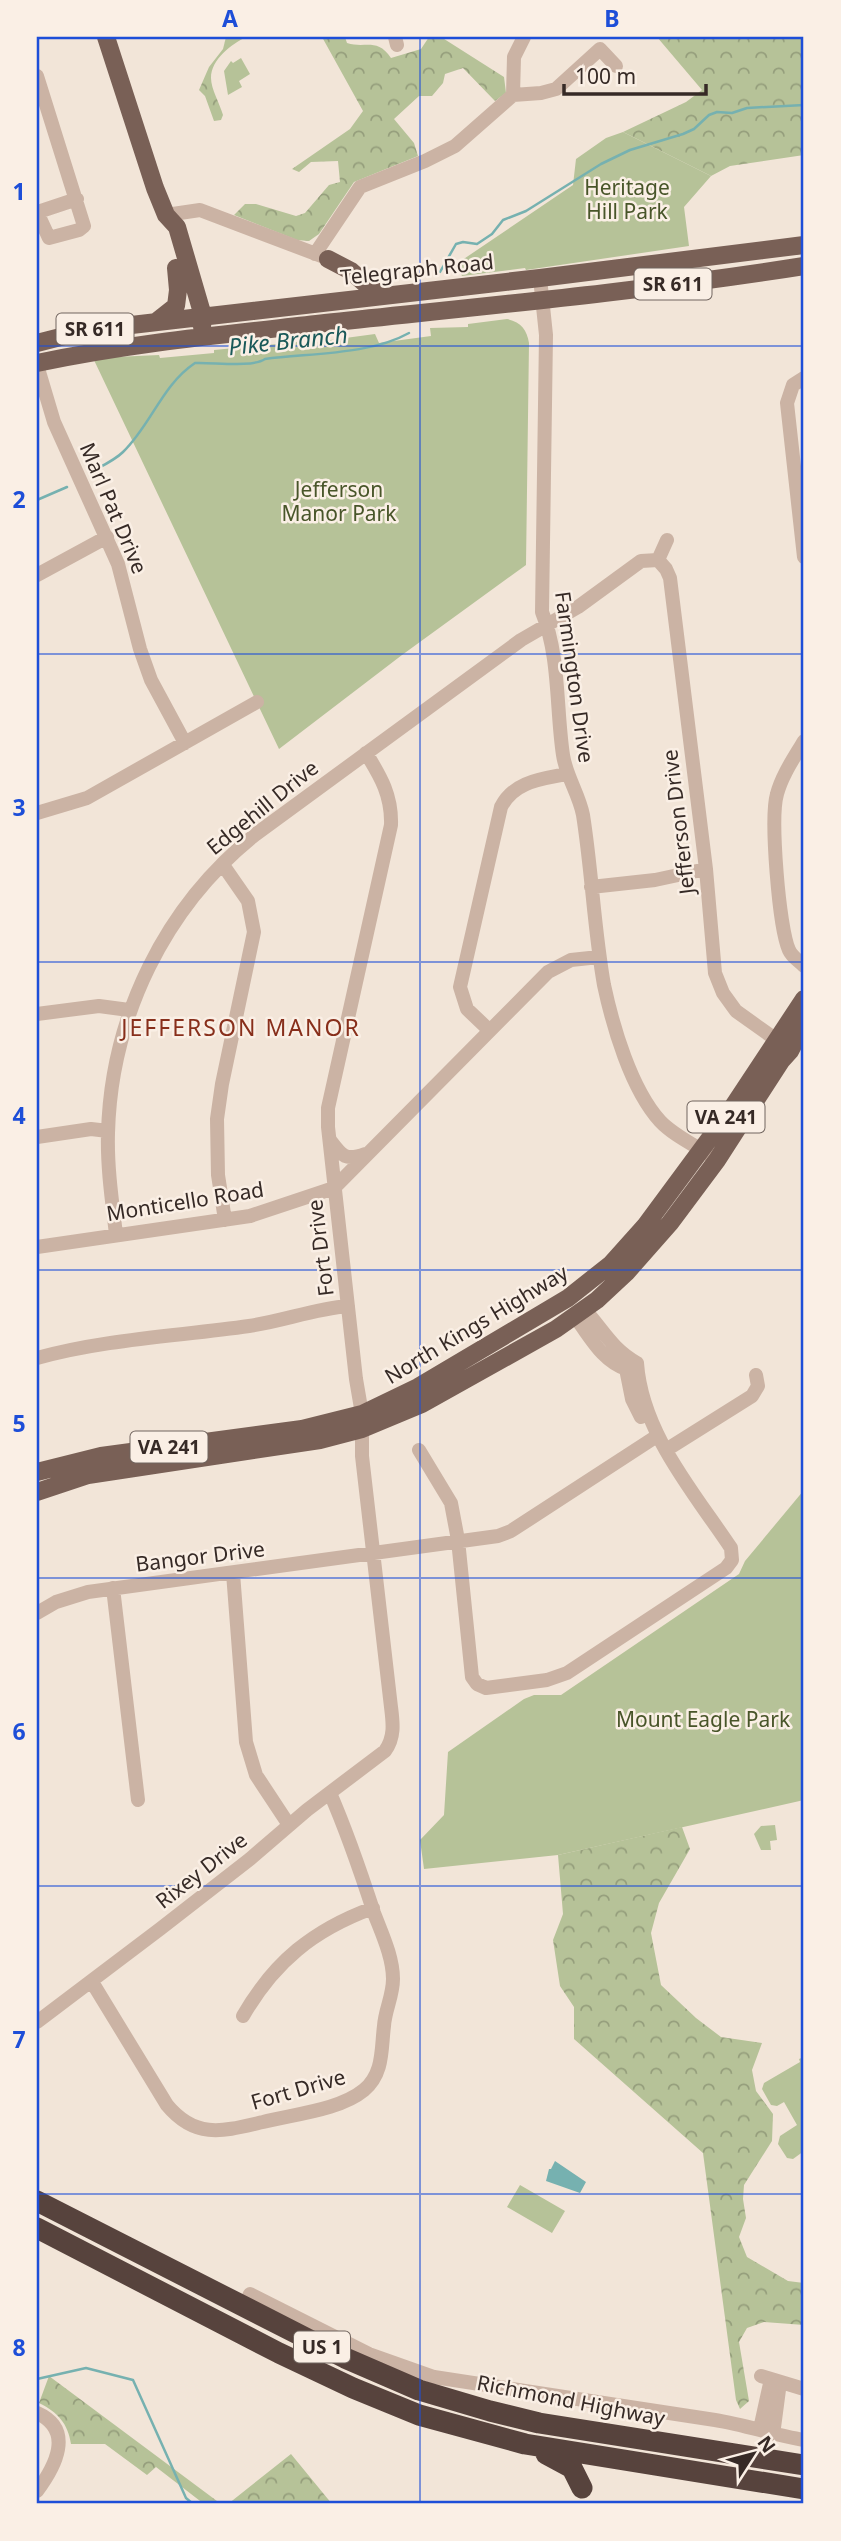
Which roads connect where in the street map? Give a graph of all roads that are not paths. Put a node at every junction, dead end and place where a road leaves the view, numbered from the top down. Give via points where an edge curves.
1 (106, 37) edge
2 (522, 37) edge
3 (616, 66) dead end
4 (37, 76) edge
5 (40, 95) edge
6 (513, 95) junction
7 (77, 199) junction
8 (38, 212) edge
9 (166, 215) junction
10 (804, 245) edge
11 (322, 257) junction
12 (804, 266) edge
13 (182, 268) junction
14 (540, 278) junction
15 (383, 295) junction
16 (542, 300) junction
17 (327, 302) junction
18 (279, 308) junction
19 (198, 317) junction
20 (156, 322) junction
21 (201, 337) junction
22 (37, 343) edge
23 (37, 364) edge
24 (804, 378) edge
25 (801, 494) edge
26 (107, 537) junction
27 (667, 540) dead end
28 (804, 557) edge
29 (658, 560) junction
30 (37, 575) edge
31 (547, 625) junction
32 (257, 702) dead end
33 (804, 741) edge
34 (185, 743) junction
35 (366, 753) junction
36 (567, 774) junction
37 (37, 813) edge
38 (223, 864) junction
39 (706, 869) junction
40 (592, 887) junction
41 (599, 957) junction
42 (804, 966) edge
43 (804, 999) edge
44 (129, 1010) junction
45 (37, 1014) edge
46 (804, 1024) edge
47 (489, 1030) junction
48 (784, 1046) junction
49 (108, 1131) junction
50 (37, 1137) edge
51 (329, 1139) junction
52 (365, 1154) junction
53 (710, 1155) junction
54 (334, 1188) junction
55 (225, 1220) junction
56 (116, 1234) junction
57 (37, 1247) edge
58 (566, 1299) junction
59 (348, 1306) junction
60 (580, 1313) junction
61 (37, 1358) edge
62 (756, 1375) dead end
63 (362, 1421) junction
64 (656, 1433) junction
65 (419, 1450) dead end
66 (666, 1450) junction
67 (37, 1472) edge
68 (37, 1492) edge
69 (458, 1541) junction
70 (373, 1555) junction
71 (233, 1573) junction
72 (113, 1588) junction
73 (37, 1613) edge
74 (388, 1747) joint
75 (330, 1793) junction
76 (138, 1800) dead end
77 (289, 1825) junction
78 (373, 1909) junction
79 (92, 1982) junction
80 (243, 2016) dead end
81 (37, 2022) edge
82 (37, 2201) edge
83 (37, 2228) edge
84 (244, 2307) junction
85 (769, 2379) junction
86 (804, 2389) edge
87 (37, 2413) edge
88 (762, 2430) junction
89 (804, 2440) edge
90 (525, 2444) junction
91 (804, 2465) edge
92 (582, 2488) dead end
93 (804, 2488) edge
94 (37, 2491) edge

1 - 9 main road
2 - 6 street via 514,57
3 - 6 street via 600,49 556,89
4 - 5 street
5 - 7 street
6 - 11 street via 454,146 360,187
7 - 8 street
7 - 8 street via 84,228 56,238 46,235
9 - 11 street via 200,210
9 - 13 main road via 177,227
10 - 14 main road, Telegraph Road / SR 611
11 - 15 main road
11 - 17 main road via 342,279 338,292
12 - 16 main road, Telegraph Road / SR 611
13 - 18 main road via 221,306
13 - 19 main road
13 - 20 main road via 176,306
14 - 15 main road, Telegraph Road / SR 611
14 - 16 street, Farmington Drive
15 - 17 main road, Telegraph Road / SR 611
16 - 21 main road, Telegraph Road / SR 611
16 - 31 street, Farmington Drive via 546,335 542,612
17 - 18 main road, Telegraph Road / SR 611
18 - 19 main road, Telegraph Road / SR 611
19 - 20 main road, Telegraph Road / SR 611
19 - 21 main road
20 - 22 main road, Telegraph Road / SR 611 via 88,330
21 - 23 main road, Telegraph Road / SR 611
23 - 26 street, Marl Pat Drive via 54,422
24 - 25 street via 793,385 787,399
25 - 28 street
26 - 30 street
26 - 34 street, Marl Pat Drive via 151,680
27 - 29 street
29 - 31 street, Edgehill Drive via 641,561
29 - 39 street, Jefferson Drive via 670,579
31 - 35 street, Edgehill Drive
31 - 36 street, Farmington Drive
32 - 34 street
33 - 42 street via 777,794 774,829 786,938 794,957
34 - 37 street via 87,798
35 - 38 street, Edgehill Drive
35 - 51 street, Fort Drive via 389,796 391,825 328,1108
36 - 40 street, Farmington Drive via 582,811
36 - 47 street via 519,787 501,807 460,987 467,1009
38 - 44 street, Edgehill Drive via 169,931
38 - 55 street via 248,901 254,932 218,1119 218,1175
39 - 40 street
39 - 48 street, Jefferson Drive via 713,961 720,988 744,1019
40 - 41 street, Farmington Drive
41 - 47 street, Monticello Road via 554,967
41 - 53 street, Farmington Drive via 610,1011 643,1098 667,1127
43 - 48 main road, North Kings Highway / VA 241
44 - 45 street via 99,1006
44 - 49 street, Edgehill Drive
46 - 48 main road, North Kings Highway / VA 241
47 - 52 street, Monticello Road
48 - 53 main road, North Kings Highway / VA 241
49 - 50 street
49 - 56 street, Edgehill Drive
51 - 52 street via 342,1155
51 - 54 street, Fort Drive
52 - 54 street, Monticello Road
53 - 58 main road, North Kings Highway / VA 241 via 611,1264
53 - 60 main road, North Kings Highway / VA 241 via 670,1223 626,1273
54 - 55 street, Monticello Road
54 - 59 street, Fort Drive
55 - 56 street, Monticello Road
56 - 57 street, Monticello Road
58 - 60 main road
58 - 63 main road, North Kings Highway / VA 241
59 - 61 street via 253,1326
59 - 63 street, Fort Drive
60 - 63 main road, North Kings Highway / VA 241 via 422,1404
60 - 64 street via 604,1356 615,1365 631,1366 632,1399
62 - 66 street via 758,1386 752,1396
63 - 67 main road, North Kings Highway / VA 241 via 101,1456
63 - 68 main road, North Kings Highway / VA 241 via 320,1440 88,1475
63 - 70 street, Fort Drive
64 - 66 street
64 - 69 street, Bangor Drive via 511,1531
65 - 69 street via 451,1503
66 - 69 street via 731,1548 731,1564 558,1677 486,1688 477,1684 471,1668
69 - 70 street, Bangor Drive
70 - 71 street, Bangor Drive
70 - 74 street, Fort Drive via 393,1726
71 - 72 street, Bangor Drive
71 - 77 street via 246,1742 257,1775
72 - 73 street, Bangor Drive via 62,1599
72 - 76 street
74 - 75 street, Rixey Drive
75 - 77 street, Rixey Drive
75 - 78 street, Fort Drive
77 - 79 street, Rixey Drive
78 - 79 street, Fort Drive via 393,1979 381,2062 365,2089 332,2105 222,2131 203,2130 183,2121 167,2105
78 - 80 street via 319,1933 290,1954 270,1974
79 - 81 street, Rixey Drive
82 - 84 highway, Richmond Highway / US 1
83 - 90 highway, US 1 via 353,2388 419,2415
84 - 88 street via 250,2294 369,2354 434,2377
84 - 91 highway, Richmond Highway / US 1 via 388,2377 490,2411 621,2438
85 - 86 street
85 - 88 street
85 - 88 street
87 - 94 street via 49,2420 58,2434 52,2468
88 - 89 street
90 - 92 highway via 567,2463
90 - 93 highway, US 1

